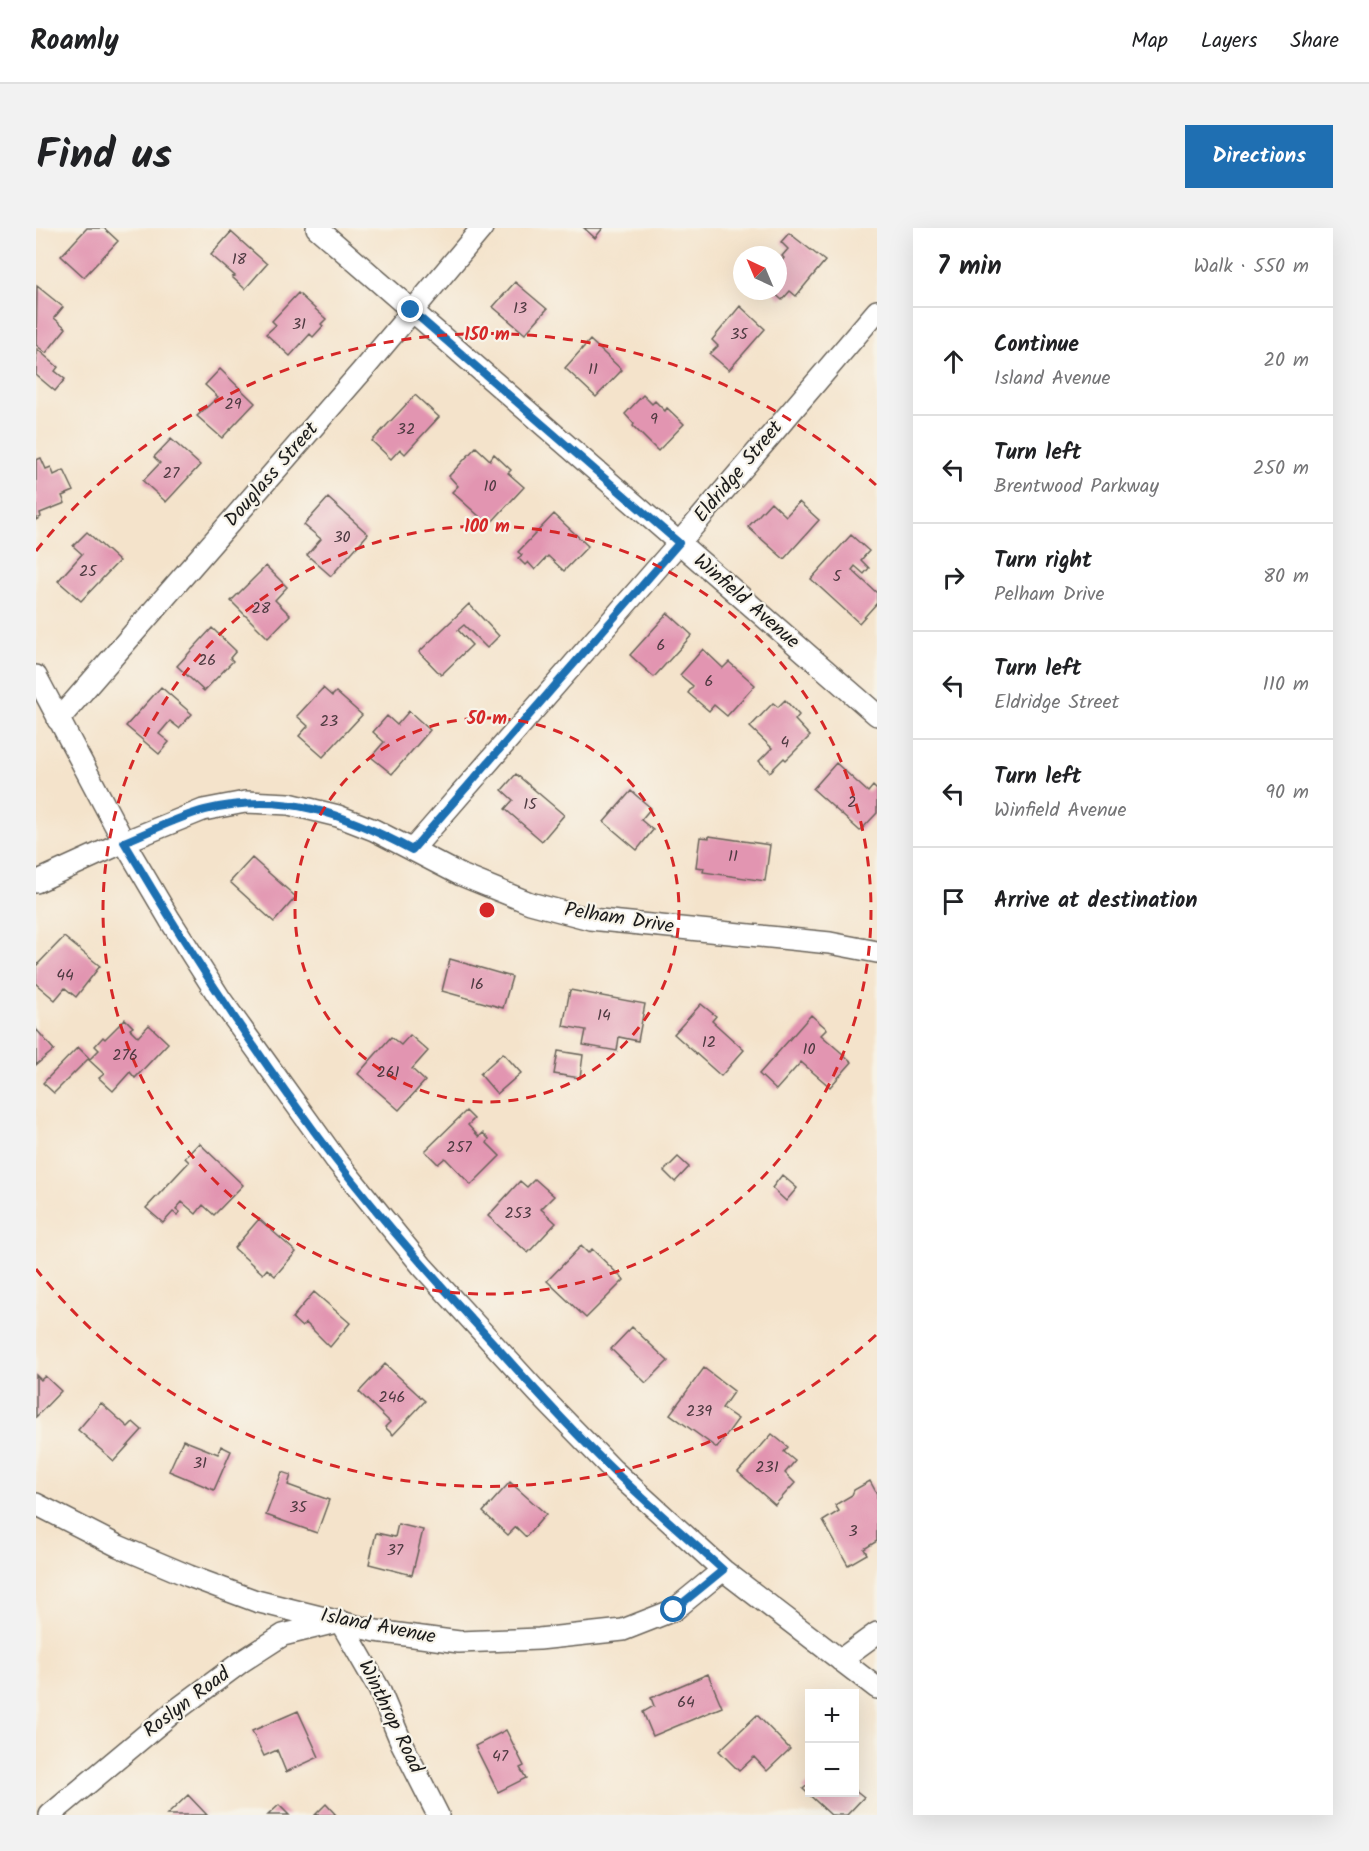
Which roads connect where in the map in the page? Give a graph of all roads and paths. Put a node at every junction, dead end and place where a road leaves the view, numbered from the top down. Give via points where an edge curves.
1 (317, 228) edge
2 (482, 228) edge
3 (411, 310) junction
4 (877, 311) edge
5 (679, 543) junction
6 (36, 676) edge
7 (877, 715) edge
8 (58, 720) junction
9 (124, 842) junction
10 (412, 850) junction
11 (36, 882) edge
12 (877, 952) edge
13 (36, 1504) edge
14 (723, 1570) junction
15 (340, 1621) junction
16 (877, 1634) edge
17 (840, 1660) junction
18 (877, 1688) edge
19 (50, 1815) edge
20 (438, 1815) edge

1 - 3 street, Winfield Avenue
2 - 3 street, Douglass Street
3 - 5 street, Winfield Avenue
3 - 8 street, Douglass Street
4 - 5 street, Eldridge Street
5 - 7 street, Winfield Avenue
5 - 10 street, Eldridge Street
6 - 8 street
8 - 9 street
9 - 10 street, Pelham Drive via 203,810 245,802 289,804 338,816
9 - 11 street, Pelham Drive
9 - 14 street via 195,960 270,1070 415,1257 613,1470
10 - 12 street, Pelham Drive via 530,903 590,919 818,942
13 - 15 street, Island Avenue via 118,1546 189,1576 256,1601
14 - 15 street, Island Avenue via 674,1610 623,1630 459,1642 376,1631
14 - 17 street
15 - 19 street, Roslyn Road via 283,1635 241,1662 171,1713
15 - 20 street, Winthrop Road via 379,1689
16 - 17 street
17 - 18 street

